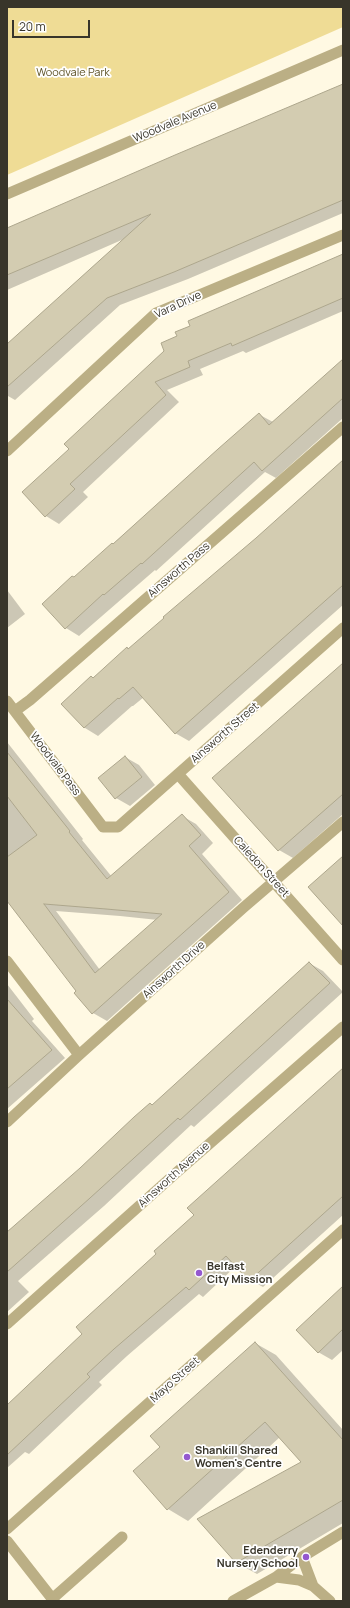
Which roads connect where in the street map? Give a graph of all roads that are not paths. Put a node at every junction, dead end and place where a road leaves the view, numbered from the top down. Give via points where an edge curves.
1 (343, 50) edge
2 (7, 194) edge
3 (343, 234) edge
4 (343, 427) edge
5 (7, 451) edge
6 (343, 628) edge
7 (7, 701) edge
8 (15, 711) junction
9 (178, 774) junction
10 (343, 822) edge
11 (103, 827) joint
12 (274, 881) junction
13 (343, 960) edge
14 (7, 961) edge
15 (343, 1027) edge
16 (79, 1055) junction
17 (7, 1122) edge
18 (341, 1236) edge
19 (7, 1324) edge
20 (7, 1529) edge
21 (343, 1532) edge
22 (122, 1537) dead end
23 (7, 1541) edge
24 (302, 1557) junction
25 (276, 1577) junction
26 (312, 1586) junction
27 (53, 1600) edge
28 (233, 1601) edge
29 (330, 1601) edge

1 - 2 street, Woodvale Avenue
3 - 5 street, Vara Drive via 156,313
4 - 8 street, Ainsworth Pass
6 - 9 street, Ainsworth Street
7 - 8 street, Woodvale Pass
8 - 11 street, Woodvale Pass
9 - 11 street, Ainsworth Street via 118,827
9 - 12 street, Caledon Street
10 - 12 street, Ainsworth Drive
12 - 13 street, Caledon Street
12 - 16 street, Ainsworth Drive
14 - 16 street
15 - 19 street, Ainsworth Avenue
16 - 17 street, Ainsworth Drive
18 - 20 street, Mayo Street
21 - 24 street
22 - 27 street
23 - 27 street
24 - 25 street
24 - 26 street
25 - 26 street via 300,1580
25 - 28 street
26 - 29 street

